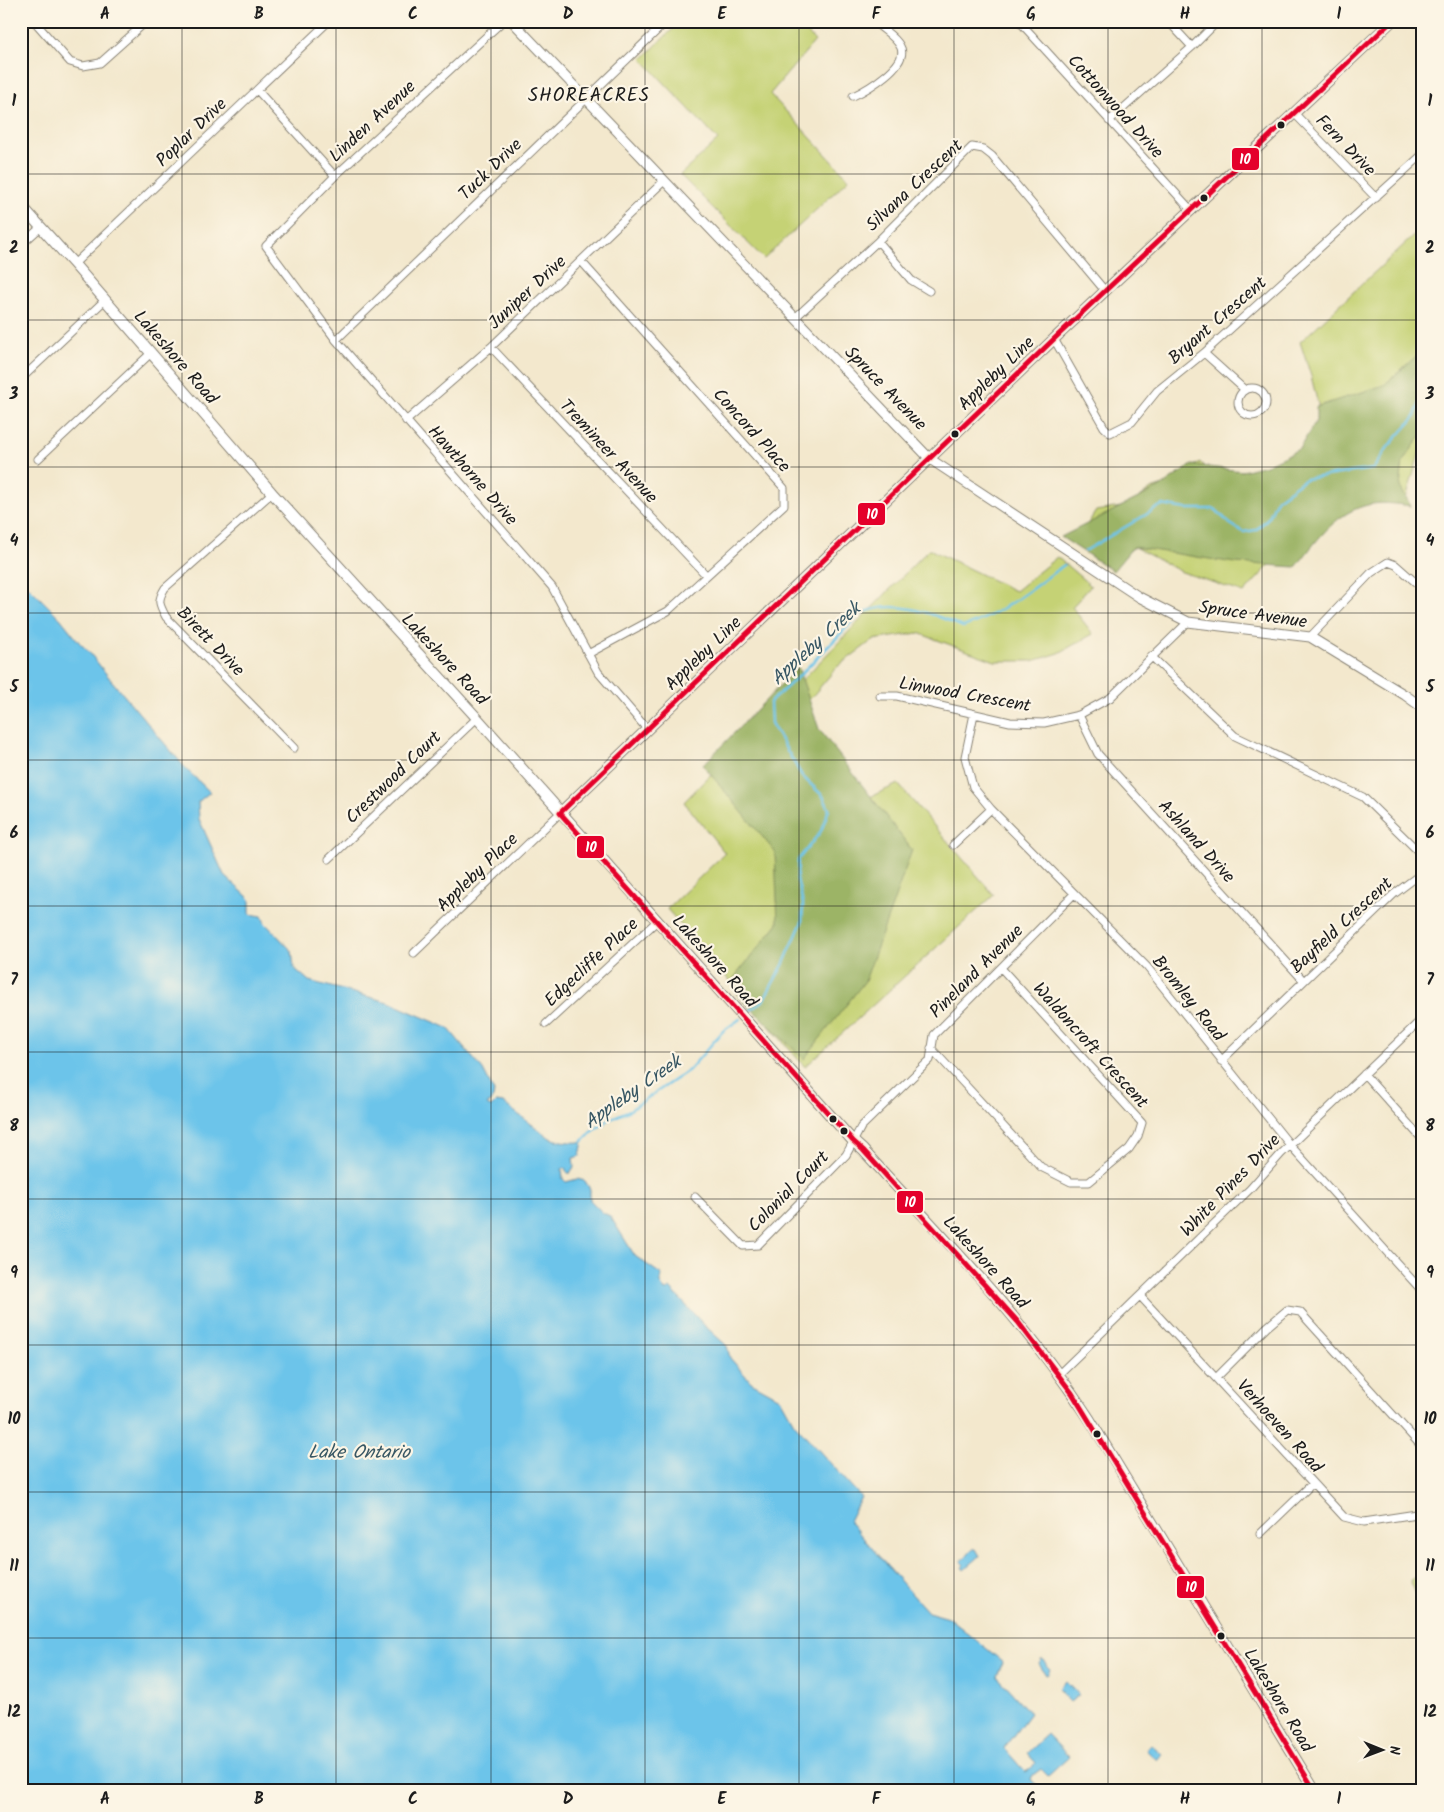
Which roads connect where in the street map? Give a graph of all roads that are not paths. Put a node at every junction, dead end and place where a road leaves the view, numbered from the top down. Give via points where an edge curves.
1 (34, 21) edge
2 (147, 21) edge
3 (329, 21) edge
4 (503, 21) edge
5 (512, 21) edge
6 (667, 21) edge
7 (874, 21) edge
8 (1019, 21) edge
9 (1168, 21) edge
10 (1218, 21) edge
11 (1392, 21) edge
12 (1192, 48) junction
13 (256, 90) junction
14 (853, 96) dead end
15 (586, 98) junction
16 (1294, 113) junction
17 (1110, 121) junction
18 (1423, 154) edge
19 (335, 176) junction
20 (664, 181) junction
21 (1376, 198) junction
22 (21, 205) edge
23 (1192, 210) junction
24 (40, 227) junction
25 (878, 241) junction
26 (21, 245) edge
27 (266, 246) joint
28 (582, 261) junction
29 (74, 264) junction
30 (929, 291) dead end
31 (1106, 292) junction
32 (105, 300) junction
33 (796, 318) junction
34 (1054, 339) junction
35 (336, 340) junction
36 (491, 347) junction
37 (1204, 353) junction
38 (150, 354) junction
39 (21, 379) edge
40 (1245, 390) dead end
41 (406, 421) junction
42 (38, 459) dead end
43 (930, 459) junction
44 (272, 493) junction
45 (706, 575) junction
46 (1423, 588) edge
47 (1188, 622) junction
48 (1310, 637) junction
49 (588, 654) junction
50 (1151, 656) junction
51 (880, 696) dead end
52 (1423, 708) edge
53 (974, 714) junction
54 (1079, 715) junction
55 (477, 718) junction
56 (647, 729) junction
57 (294, 748) dead end
58 (992, 809) junction
59 (560, 813) junction
60 (953, 845) dead end
61 (329, 859) dead end
62 (1074, 894) junction
63 (657, 921) junction
64 (414, 953) dead end
65 (1002, 968) junction
66 (1303, 980) junction
67 (1423, 1018) edge
68 (546, 1024) dead end
69 (931, 1048) junction
70 (1221, 1061) junction
71 (1364, 1074) junction
72 (1423, 1140) edge
73 (853, 1142) junction
74 (1290, 1145) junction
75 (695, 1197) dead end
76 (1423, 1292) edge
77 (1140, 1296) junction
78 (1058, 1374) junction
79 (1216, 1378) junction
80 (1423, 1448) edge
81 (1312, 1484) junction
82 (1423, 1513) edge
83 (1260, 1534) dead end
84 (1315, 1791) edge

1 - 2 street via 70,62 83,66 100,63
3 - 13 street, Poplar Drive
4 - 19 street, Linden Avenue
5 - 15 street, Spruce Avenue
6 - 15 street, Tuck Drive
7 - 14 street via 899,43 902,55 896,67
8 - 17 street, Cottonwood Drive
9 - 12 street
10 - 12 street
11 - 16 main road, Appleby Line
12 - 17 street
13 - 19 street
13 - 29 street, Poplar Drive
15 - 20 street, Spruce Avenue
15 - 35 street, Tuck Drive
16 - 21 street, Fern Drive
16 - 23 main road, Appleby Line
17 - 23 street, Cottonwood Drive
18 - 21 street, Bryant Crescent
19 - 27 street, Linden Avenue
20 - 28 street, Juniper Drive
20 - 33 street, Spruce Avenue
21 - 37 street, Bryant Crescent
22 - 24 main road, Lakeshore Road
23 - 31 main road, Appleby Line
24 - 26 street
24 - 29 main road, Lakeshore Road
25 - 30 street via 911,280
25 - 31 street, Silvana Crescent via 972,147 983,149
25 - 33 street, Silvana Crescent
27 - 35 street, Hawthorne Drive
28 - 36 street, Juniper Drive
28 - 45 street, Concord Place via 784,488 784,506
29 - 32 main road, Lakeshore Road
31 - 34 main road, Appleby Line
32 - 38 main road, Lakeshore Road
32 - 39 street
33 - 43 street, Spruce Avenue
34 - 37 street, Bryant Crescent via 1110,432 1132,422 1156,392
34 - 43 main road, Appleby Line
35 - 41 street, Hawthorne Drive
36 - 41 street, Juniper Drive
36 - 45 street, Tremineer Avenue
37 - 40 street
38 - 42 street
38 - 44 main road, Lakeshore Road
41 - 49 street, Hawthorne Drive via 552,587
43 - 47 street, Spruce Avenue via 1138,597
43 - 56 main road, Appleby Line
44 - 55 main road, Lakeshore Road
44 - 57 street, Birett Drive via 165,588 159,604 166,617
45 - 49 street, Concord Place via 668,611
46 - 48 street via 1388,562 1371,573
47 - 48 street, Spruce Avenue
47 - 50 street, Linwood Crescent
48 - 52 street, Spruce Avenue
49 - 56 street, Hawthorne Drive via 603,679
50 - 54 street, Linwood Crescent via 1110,698
50 - 66 street, Bayfield Crescent via 1235,736 1363,797 1418,851 1422,864 1418,876 1394,894
51 - 53 street, Linwood Crescent via 897,696
53 - 54 street, Linwood Crescent via 1010,722 1044,723
53 - 58 street, Bromley Road via 965,757 973,787
54 - 66 street, Ashland Drive via 1098,754
55 - 59 main road, Lakeshore Road
55 - 61 street, Crestwood Court
56 - 59 main road, Appleby Line
58 - 60 street
58 - 62 street, Bromley Road
59 - 63 main road, Lakeshore Road
59 - 64 street, Appleby Place
62 - 65 street, Pineland Avenue
62 - 70 street, Bromley Road via 1147,967
63 - 68 street, Edgecliffe Place
63 - 73 main road, Lakeshore Road
65 - 69 street, Pineland Avenue via 934,1034
65 - 69 street, Waldoncroft Crescent via 1142,1124 1129,1149 1089,1182 1071,1182 1041,1167
66 - 70 street, Bayfield Crescent
67 - 71 street, White Pines Drive
69 - 73 street, Pineland Avenue via 930,1060 861,1127
70 - 74 street, Bromley Road
71 - 72 street
71 - 74 street, White Pines Drive
73 - 75 street, Colonial Court via 846,1155 758,1245 743,1246
73 - 78 main road, Lakeshore Road via 1008,1311
74 - 76 street, Bromley Road
74 - 77 street, White Pines Drive via 1250,1189
77 - 78 street, White Pines Drive
77 - 79 street, Verhoeven Road
78 - 84 main road, Lakeshore Road via 1103,1441
79 - 80 street via 1287,1310 1300,1312
79 - 81 street, Verhoeven Road
81 - 82 street, Verhoeven Road via 1338,1512 1354,1521
81 - 83 street

